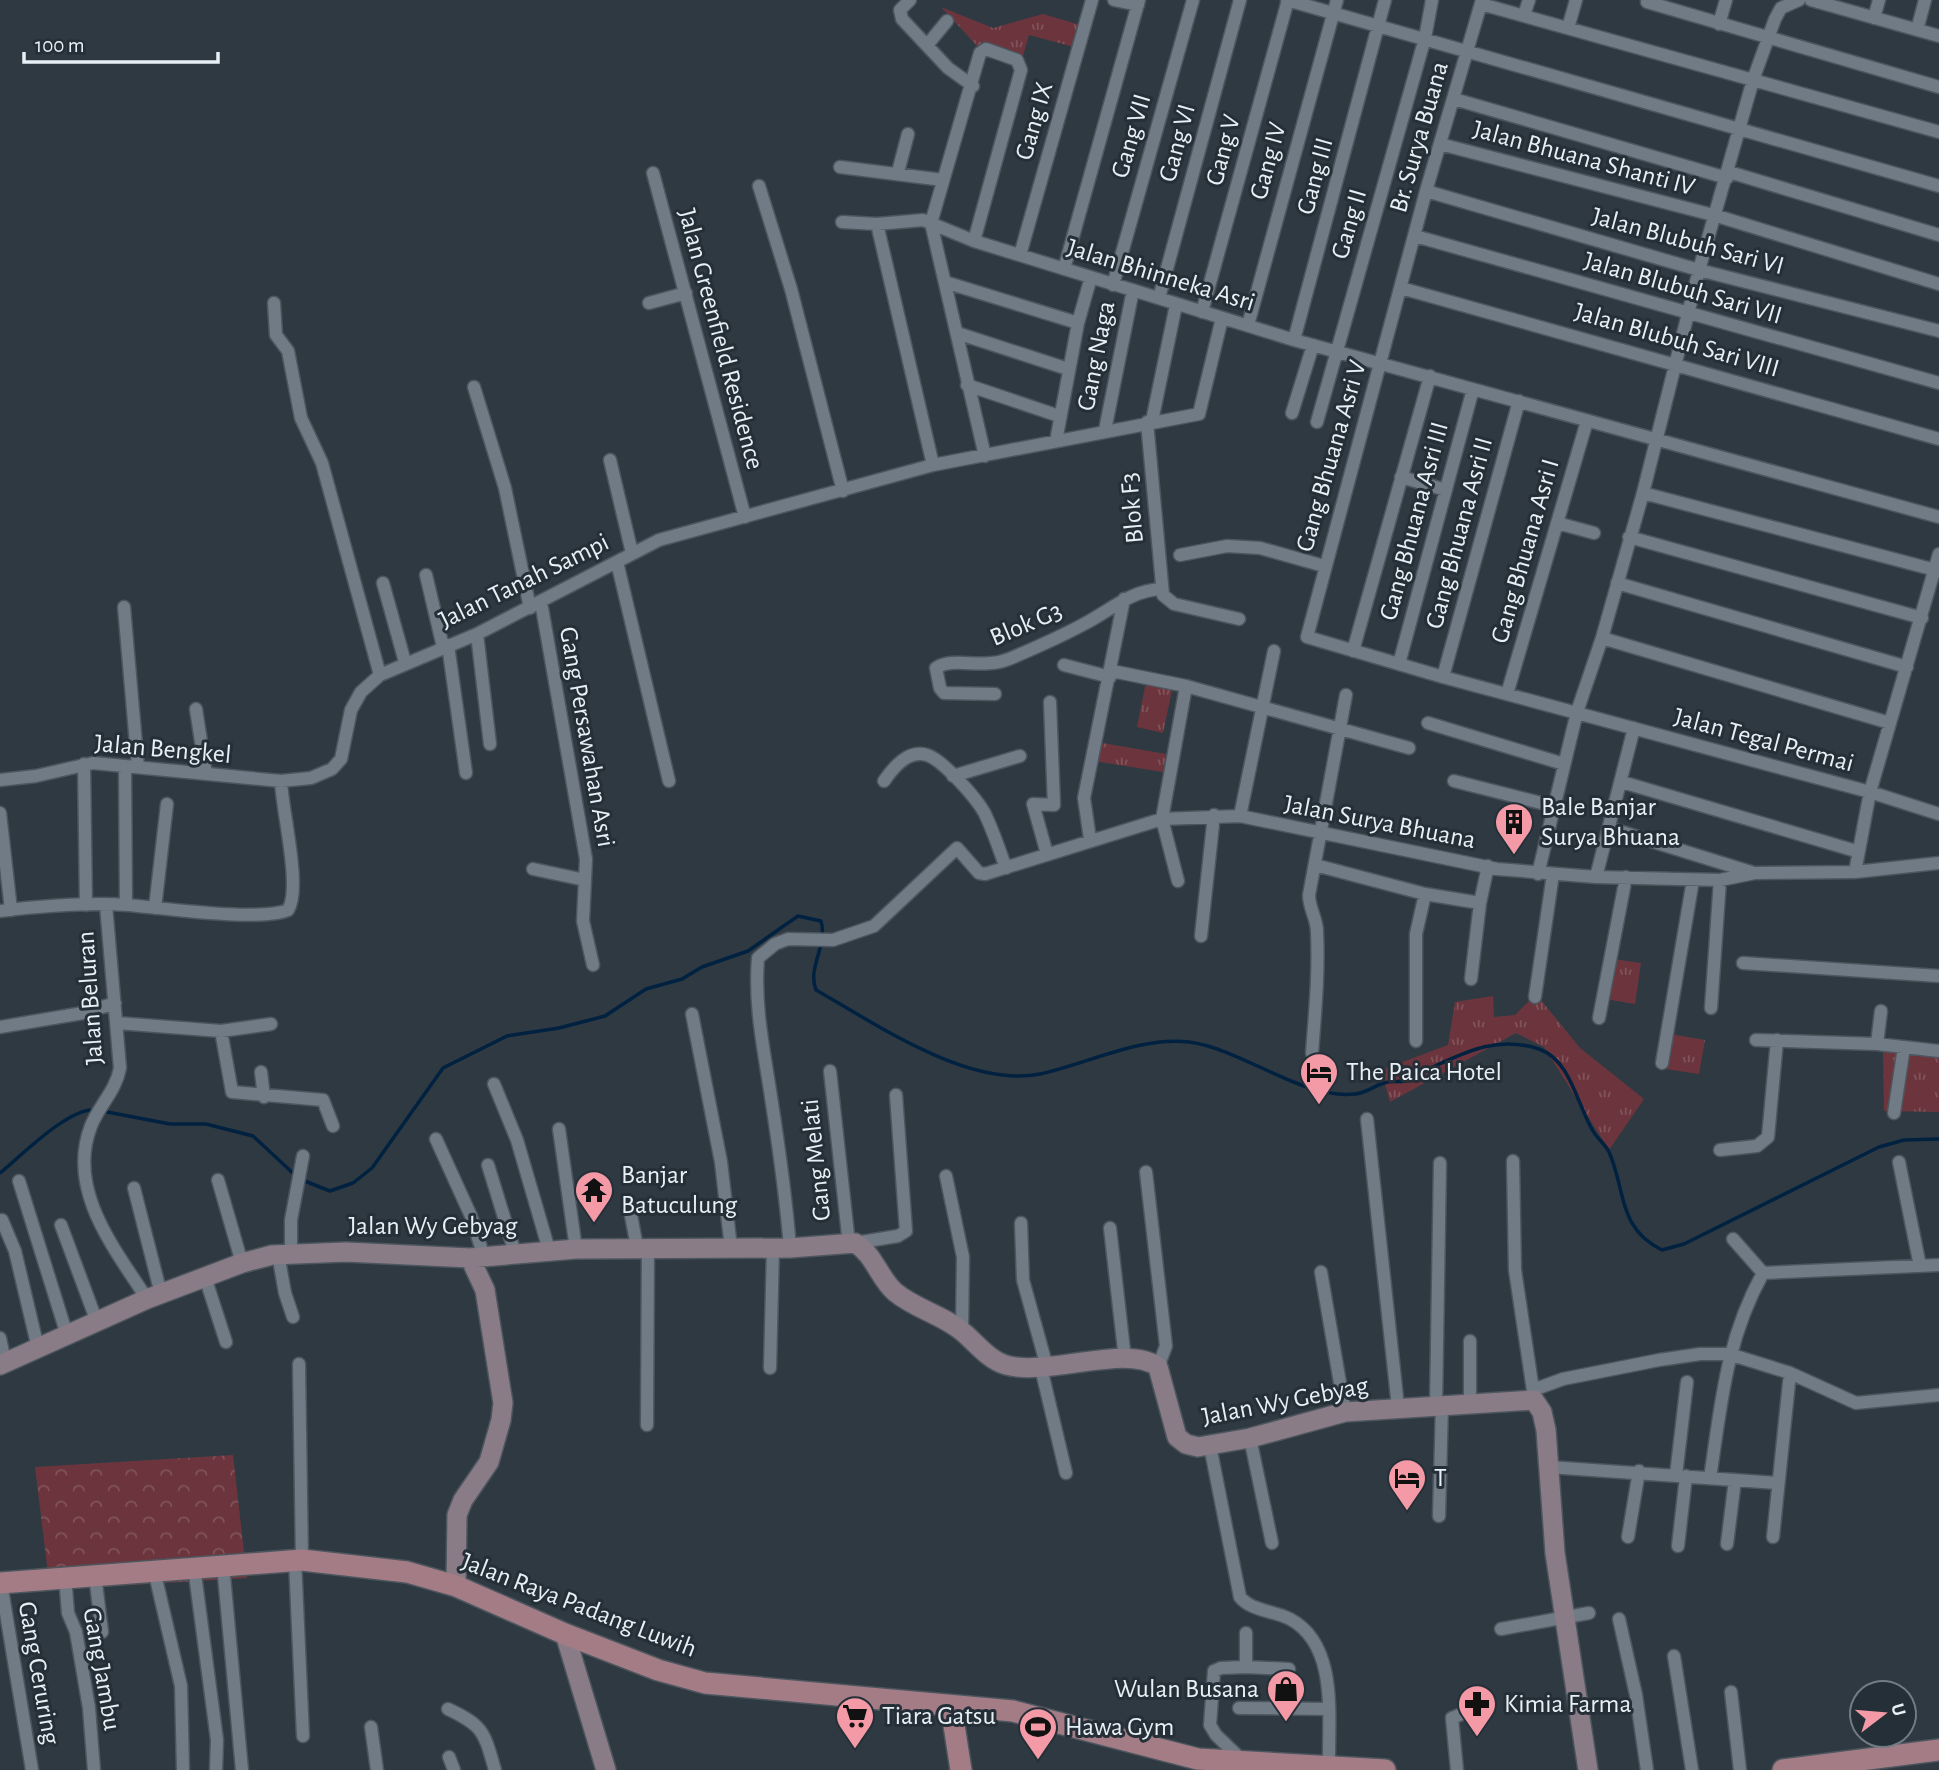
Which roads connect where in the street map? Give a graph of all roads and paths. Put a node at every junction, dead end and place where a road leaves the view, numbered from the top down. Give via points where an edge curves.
1 (909, 0) edge
2 (1092, 0) edge
3 (1114, 0) edge
4 (1193, 0) edge
5 (1240, 0) edge
6 (1288, 0) edge
7 (1385, 0) edge
8 (1432, 0) edge
9 (1529, 0) edge
10 (1576, 0) edge
11 (1726, 0) edge
12 (1799, 0) edge
13 (1811, 0) edge
14 (1879, 0) edge
15 (1925, 0) edge
16 (1481, 2) edge
17 (1647, 2) dead end
18 (1139, 3) edge
19 (1334, 8) edge
20 (1524, 15) junction
21 (1874, 18) junction
22 (947, 21) dead end
23 (1379, 24) junction
24 (1718, 24) junction
25 (1568, 28) junction
26 (1917, 30) junction
27 (1768, 35) junction
28 (1939, 36) edge
29 (1424, 38) junction
30 (928, 44) junction
31 (1468, 52) junction
32 (1753, 80) junction
33 (973, 86) junction
34 (1939, 87) edge
35 (1454, 99) junction
36 (1741, 128) junction
37 (1939, 132) edge
38 (908, 134) dead end
39 (1440, 144) junction
40 (840, 167) dead end
41 (898, 172) junction
42 (653, 173) dead end
43 (1728, 175) junction
44 (943, 180) junction
45 (759, 186) dead end
46 (1939, 186) edge
47 (1426, 191) junction
48 (1717, 216) junction
49 (842, 222) dead end
50 (931, 223) junction
51 (877, 224) junction
52 (1939, 235) edge
53 (1415, 236) junction
54 (974, 241) junction
55 (1020, 255) junction
56 (1064, 269) junction
57 (1699, 270) junction
58 (1091, 277) junction
59 (947, 283) junction
60 (1939, 284) edge
61 (1113, 285) junction
62 (1401, 288) junction
63 (1133, 290) junction
64 (686, 293) junction
65 (1158, 298) junction
66 (274, 303) dead end
67 (649, 303) dead end
68 (1177, 305) junction
69 (1202, 312) junction
70 (1689, 313) junction
71 (1222, 318) junction
72 (1078, 323) junction
73 (1248, 325) junction
74 (1939, 331) edge
75 (957, 333) junction
76 (1294, 340) junction
77 (1313, 345) junction
78 (1337, 352) junction
79 (1380, 362) junction
80 (1677, 363) junction
81 (1068, 369) junction
82 (1430, 376) junction
83 (1939, 383) edge
84 (967, 385) junction
85 (474, 387) dead end
86 (1473, 389) junction
87 (1519, 401) junction
88 (1292, 413) dead end
89 (1059, 416) junction
90 (1587, 421) junction
91 (1149, 422) junction
92 (1317, 422) dead end
93 (1105, 430) junction
94 (1656, 439) junction
95 (1939, 439) edge
96 (1055, 441) junction
97 (985, 456) junction
98 (610, 460) dead end
99 (933, 465) junction
100 (1401, 477) junction
101 (1446, 490) junction
102 (843, 491) junction
103 (1643, 493) junction
104 (745, 517) junction
105 (1939, 517) edge
106 (1557, 523) junction
107 (1594, 533) dead end
108 (1629, 537) junction
109 (632, 553) junction
110 (1939, 554) edge
111 (1180, 555) dead end
112 (617, 562) junction
113 (1324, 566) junction
114 (1937, 570) edge
115 (426, 575) dead end
116 (383, 583) dead end
117 (1617, 583) junction
118 (1162, 589) junction
119 (1124, 599) junction
120 (535, 605) junction
121 (124, 607) dead end
122 (1922, 618) junction
123 (1239, 619) dead end
124 (477, 634) junction
125 (1307, 637) joint
126 (1602, 638) junction
127 (445, 646) junction
128 (1274, 651) dead end
129 (1353, 651) junction
130 (405, 662) junction
131 (1399, 664) junction
132 (1064, 665) dead end
133 (1907, 667) junction
134 (1111, 674) junction
135 (380, 675) junction
136 (1443, 677) junction
137 (1186, 686) junction
138 (995, 694) dead end
139 (1507, 694) junction
140 (1346, 695) dead end
141 (1050, 702) dead end
142 (1262, 706) junction
143 (196, 709) dead end
144 (1577, 712) junction
145 (1428, 723) dead end
146 (1890, 723) junction
147 (1634, 727) junction
148 (1338, 729) junction
149 (490, 744) dead end
150 (1409, 748) dead end
151 (1020, 756) dead end
152 (84, 764) junction
153 (1564, 764) junction
154 (125, 766) junction
155 (138, 767) junction
156 (466, 773) dead end
157 (206, 774) junction
158 (953, 776) junction
159 (0, 780) edge
160 (281, 781) junction
161 (669, 781) dead end
162 (884, 781) dead end
163 (1454, 781) dead end
164 (1622, 782) junction
165 (1870, 792) junction
166 (167, 804) dead end
167 (1553, 806) junction
168 (1938, 810) edge
169 (0, 813) edge
170 (1214, 815) junction
171 (1240, 816) junction
172 (1162, 819) junction
173 (1609, 828) junction
174 (1320, 833) junction
175 (1090, 839) junction
176 (1856, 850) junction
177 (1047, 853) junction
178 (1939, 863) edge
179 (1315, 864) junction
180 (1488, 866) junction
181 (1006, 868) junction
182 (533, 869) dead end
183 (1855, 872) junction
184 (1755, 873) junction
185 (1538, 874) junction
186 (1553, 874) junction
187 (1596, 877) junction
188 (1626, 877) junction
189 (585, 880) junction
190 (1693, 880) junction
191 (1720, 880) junction
192 (1178, 881) dead end
193 (1424, 894) junction
194 (1480, 903) junction
195 (86, 905) junction
196 (106, 905) junction
197 (126, 905) junction
198 (155, 908) junction
199 (5, 911) edge
200 (1201, 936) dead end
201 (1742, 963) dead end
202 (593, 965) dead end
203 (1939, 976) edge
204 (1471, 979) dead end
205 (1535, 997) dead end
206 (115, 1003) junction
207 (1711, 1008) dead end
208 (1881, 1012) dead end
209 (692, 1014) dead end
210 (1599, 1018) dead end
211 (117, 1023) junction
212 (271, 1024) dead end
213 (0, 1027) edge
214 (221, 1031) junction
215 (1756, 1040) dead end
216 (1777, 1040) junction
217 (1416, 1041) dead end
218 (1877, 1044) junction
219 (1904, 1047) junction
220 (1939, 1051) edge
221 (1312, 1053) dead end
222 (1662, 1063) dead end
223 (261, 1072) dead end
224 (830, 1072) dead end
225 (494, 1084) dead end
226 (896, 1095) dead end
227 (264, 1097) junction
228 (1894, 1113) dead end
229 (1367, 1119) dead end
230 (333, 1126) dead end
231 (559, 1129) dead end
232 (436, 1139) dead end
233 (1720, 1150) dead end
234 (1513, 1161) dead end
235 (301, 1162) dead end
236 (1899, 1162) dead end
237 (1440, 1163) dead end
238 (488, 1165) dead end
239 (1146, 1172) dead end
240 (946, 1176) dead end
241 (218, 1180) dead end
242 (19, 1181) dead end
243 (134, 1188) dead end
244 (630, 1210) dead end
245 (2, 1220) dead end
246 (1020, 1223) dead end
247 (61, 1225) dead end
248 (1110, 1228) dead end
249 (1733, 1239) dead end
250 (852, 1243) junction
251 (642, 1247) junction
252 (731, 1248) junction
253 (781, 1248) junction
254 (576, 1249) junction
255 (549, 1250) junction
256 (515, 1253) junction
257 (285, 1254) junction
258 (483, 1256) junction
259 (242, 1263) junction
260 (1939, 1265) edge
261 (1920, 1266) junction
262 (1321, 1272) dead end
263 (1763, 1273) junction
264 (205, 1278) junction
265 (154, 1297) junction
266 (293, 1317) dead end
267 (97, 1322) junction
268 (962, 1331) junction
269 (67, 1335) junction
270 (0, 1338) edge
271 (1470, 1341) dead end
272 (226, 1342) dead end
273 (38, 1348) junction
274 (1729, 1354) junction
275 (1125, 1359) junction
276 (3, 1363) edge
277 (299, 1364) dead end
278 (1158, 1367) junction
279 (769, 1368) dead end
280 (1044, 1368) junction
281 (1790, 1373) junction
282 (1687, 1382) dead end
283 (1533, 1395) junction
284 (1939, 1395) edge
285 (1470, 1404) junction
286 (1439, 1405) junction
287 (1398, 1407) junction
288 (1345, 1412) junction
289 (647, 1425) dead end
290 (1250, 1438) junction
291 (1210, 1446) junction
292 (1549, 1467) junction
293 (1639, 1471) junction
294 (1066, 1473) dead end
295 (1681, 1476) junction
296 (1710, 1478) junction
297 (1735, 1480) junction
298 (1777, 1483) junction
299 (1439, 1516) dead end
300 (1628, 1537) dead end
301 (1773, 1537) dead end
302 (1272, 1543) dead end
303 (1727, 1544) dead end
304 (1678, 1546) dead end
305 (299, 1560) junction
306 (223, 1565) junction
307 (194, 1567) junction
308 (153, 1570) junction
309 (95, 1574) junction
310 (65, 1576) junction
311 (1, 1583) edge
312 (456, 1586) junction
313 (1590, 1613) dead end
314 (1564, 1619) junction
315 (1619, 1619) dead end
316 (1501, 1629) dead end
317 (102, 1632) dead end
318 (1246, 1633) dead end
319 (565, 1634) junction
320 (1674, 1656) dead end
321 (1246, 1667) junction
322 (1289, 1669) dead end
323 (1731, 1692) dead end
324 (951, 1706) junction
325 (1239, 1708) dead end
326 (448, 1709) dead end
327 (1328, 1709) junction
328 (1464, 1713) dead end
329 (371, 1727) dead end
330 (303, 1736) dead end
331 (1939, 1750) edge
332 (449, 1757) dead end
333 (1258, 1764) edge
334 (1858, 1765) edge
335 (1329, 1766) junction
336 (1821, 1768) edge
337 (32, 1770) edge
338 (94, 1770) edge
339 (183, 1770) edge
340 (216, 1770) edge
341 (242, 1770) edge
342 (377, 1770) edge
343 (454, 1770) edge
344 (495, 1770) edge
345 (606, 1770) edge
346 (961, 1770) edge
347 (1385, 1770) edge
348 (1457, 1770) edge
349 (1588, 1770) edge
350 (1647, 1770) edge
351 (1692, 1770) edge
352 (1740, 1770) edge
353 (1783, 1770) edge

1 - 30 street via 899,14
2 - 55 street, Gang IX
3 - 18 street
4 - 61 street, Gang VII
5 - 65 street, Gang VI
6 - 19 street
6 - 69 street, Gang V
7 - 23 street, Gang III
8 - 29 street, Gang II
9 - 20 street
10 - 25 street
11 - 24 street
12 - 27 street via 1781,8
13 - 21 street
14 - 21 street
15 - 26 street
16 - 20 street
16 - 31 street, Br. Surya Buana
17 - 24 street
18 - 56 street
19 - 23 street
19 - 73 street, Gang IV
20 - 25 street
21 - 26 street
22 - 30 street
23 - 29 street
23 - 76 street, Gang III
24 - 27 street
25 - 32 street
26 - 28 street
27 - 32 street
27 - 34 street
29 - 31 street
29 - 78 street, Gang II
30 - 33 street via 955,74
31 - 35 street, Br. Surya Buana
31 - 36 street
32 - 36 street
32 - 37 street
33 - 44 street
33 - 54 street via 984,49 1020,62
35 - 39 street, Br. Surya Buana
35 - 43 street
36 - 43 street
36 - 46 street
38 - 41 street
39 - 47 street, Br. Surya Buana
39 - 48 street, Jalan Bhuana Shanti IV
40 - 41 street
41 - 44 street
42 - 64 street, Jalan Greenfield Residence
43 - 48 street
43 - 52 street
44 - 50 street
45 - 102 street via 791,289
47 - 53 street, Br. Surya Buana
47 - 57 street, Jalan Blubuh Sari VI
48 - 57 street
48 - 60 street, Jalan Bhuana Shanti IV
49 - 51 street
50 - 51 street
50 - 54 street, Jalan Bhinneka Asri
50 - 59 street
51 - 99 street
53 - 62 street, Br. Surya Buana
53 - 70 street, Jalan Blubuh Sari VII
54 - 55 street, Jalan Bhinneka Asri
55 - 56 street, Jalan Bhinneka Asri
56 - 58 street, Jalan Bhinneka Asri
57 - 70 street
57 - 74 street, Jalan Blubuh Sari VI
58 - 61 street, Jalan Bhinneka Asri
58 - 72 street
59 - 72 street
59 - 75 street
61 - 63 street, Jalan Bhinneka Asri
62 - 79 street, Gang Bhuana Asri V
62 - 80 street, Jalan Blubuh Sari VIII
63 - 65 street, Jalan Bhinneka Asri
63 - 93 street, Gang Naga
64 - 67 street
64 - 104 street, Jalan Greenfield Residence
65 - 68 street, Jalan Bhinneka Asri
66 - 135 street via 276,335 288,351 300,418 323,463
68 - 69 street, Jalan Bhinneka Asri
68 - 91 street, Blok F3
69 - 71 street, Jalan Bhinneka Asri
70 - 80 street
70 - 83 street, Jalan Blubuh Sari VII
71 - 73 street, Jalan Bhinneka Asri
71 - 91 street, Jalan Tanah Sampi via 1200,413
72 - 81 street
73 - 76 street, Jalan Bhinneka Asri
75 - 81 street
75 - 84 street
76 - 77 street, Jalan Bhinneka Asri
77 - 78 street, Jalan Bhinneka Asri
77 - 88 street
78 - 79 street, Jalan Bhinneka Asri
78 - 92 street, Gang II
79 - 82 street, Jalan Bhinneka Asri
79 - 113 street, Gang Bhuana Asri V
80 - 94 street
80 - 95 street, Jalan Blubuh Sari VIII
81 - 89 street
82 - 86 street, Jalan Bhinneka Asri
82 - 100 street
84 - 89 street
84 - 97 street
85 - 120 street, Gang Persawahan Asri
86 - 87 street, Jalan Bhinneka Asri
86 - 101 street, Gang Bhuana Asri III
87 - 90 street, Jalan Bhinneka Asri
87 - 136 street, Gang Bhuana Asri II
89 - 96 street
90 - 94 street, Jalan Bhinneka Asri
90 - 106 street, Gang Bhuana Asri I
91 - 93 street, Jalan Tanah Sampi
91 - 118 street, Blok F3
93 - 96 street, Jalan Tanah Sampi
94 - 103 street
94 - 105 street, Jalan Bhinneka Asri
96 - 97 street, Jalan Tanah Sampi
97 - 99 street, Jalan Tanah Sampi
98 - 109 street
99 - 102 street, Jalan Tanah Sampi
100 - 101 street
100 - 129 street
101 - 131 street, Gang Bhuana Asri III
102 - 104 street, Jalan Tanah Sampi
103 - 108 street
103 - 114 street
104 - 109 street, Jalan Tanah Sampi via 684,531
106 - 107 street
106 - 139 street, Gang Bhuana Asri I
108 - 117 street
108 - 122 street
109 - 112 street, Jalan Tanah Sampi
110 - 114 street
111 - 113 street via 1227,546 1260,548
112 - 120 street, Jalan Tanah Sampi
112 - 161 street
113 - 125 street, Gang Bhuana Asri V
114 - 122 street
115 - 127 street
116 - 130 street
117 - 126 street
117 - 133 street
118 - 119 street, Blok G3
118 - 123 street via 1170,602
119 - 134 street
119 - 138 street, Blok G3 via 1086,623 998,663 954,662 936,668 944,693
120 - 124 street, Jalan Tanah Sampi
120 - 189 street, Gang Persawahan Asri via 576,793
121 - 155 street
122 - 133 street
124 - 127 street, Jalan Tanah Sampi
124 - 149 street
125 - 129 street, Jalan Tegal Permai
126 - 144 street
126 - 146 street
127 - 130 street, Jalan Tanah Sampi
127 - 156 street
128 - 142 street
129 - 131 street, Jalan Tegal Permai
130 - 135 street, Jalan Tanah Sampi
131 - 136 street, Jalan Tegal Permai
132 - 134 street
133 - 146 street
134 - 137 street
134 - 175 street via 1084,798
135 - 160 street, Jalan Tanah Sampi via 360,692 351,710 341,759 332,769 311,778
136 - 139 street, Jalan Tegal Permai
137 - 142 street
137 - 172 street
139 - 144 street, Jalan Tegal Permai
140 - 148 street
141 - 177 street via 1054,805 1033,804
142 - 148 street
142 - 171 street
143 - 157 street
144 - 147 street, Jalan Tegal Permai
144 - 153 street
145 - 153 street
146 - 165 street
147 - 164 street
147 - 165 street, Jalan Tegal Permai
148 - 150 street
148 - 174 street
151 - 158 street
152 - 154 street, Jalan Bengkel
152 - 159 street, Jalan Bengkel
152 - 195 street
153 - 167 street
154 - 155 street, Jalan Bengkel
154 - 197 street
155 - 157 street, Jalan Bengkel
157 - 160 street, Jalan Bengkel
158 - 162 street via 931,757 920,755 895,764
158 - 181 street via 982,809
160 - 198 street via 293,876 288,910 251,913
163 - 167 street
164 - 173 street
164 - 176 street
165 - 168 street, Jalan Tegal Permai
165 - 176 street
166 - 198 street
167 - 185 street
169 - 199 street
170 - 171 street, Jalan Surya Bhuana
170 - 172 street, Jalan Surya Bhuana
170 - 200 street
171 - 174 street, Jalan Surya Bhuana
172 - 175 street, Jalan Surya Bhuana
172 - 192 street
173 - 184 street
173 - 187 street
174 - 179 street
174 - 180 street, Jalan Surya Bhuana
175 - 177 street, Jalan Surya Bhuana
176 - 183 street
177 - 181 street, Jalan Surya Bhuana
178 - 183 street, Jalan Surya Bhuana
179 - 193 street
179 - 221 street via 1309,904 1318,948
180 - 185 street, Jalan Surya Bhuana
180 - 194 street
181 - 253 street, Jalan Surya Bhuana via 981,875 957,848 874,926 833,940 788,939 758,958 755,987 760,1037 784,1180
182 - 189 street, Gang Persawahan Asri
183 - 184 street, Jalan Surya Bhuana
184 - 191 street, Jalan Surya Bhuana
185 - 186 street, Jalan Surya Bhuana
186 - 187 street, Jalan Surya Bhuana
186 - 205 street
187 - 188 street, Jalan Surya Bhuana
188 - 190 street, Jalan Surya Bhuana
188 - 210 street
189 - 202 street, Gang Persawahan Asri via 583,921
190 - 191 street, Jalan Surya Bhuana
190 - 222 street
191 - 207 street
193 - 194 street
193 - 217 street via 1416,934
194 - 204 street
195 - 196 street
195 - 199 street
196 - 197 street
196 - 206 street, Jalan Beluran
197 - 198 street
201 - 203 street
206 - 211 street, Jalan Beluran
206 - 213 street
208 - 218 street
209 - 252 street via 721,1162
211 - 214 street
211 - 265 street, Jalan Beluran via 120,1068 115,1087 91,1126 85,1158 92,1200 107,1242
212 - 214 street
214 - 227 street via 232,1092
215 - 216 street
216 - 218 street
216 - 233 street via 1768,1137 1757,1146
218 - 219 street
219 - 220 street
219 - 228 street
223 - 227 street
224 - 250 street, Gang Melati
225 - 255 street via 525,1163
226 - 250 street via 906,1229 898,1236
227 - 230 street via 323,1100
229 - 287 street
231 - 254 street
232 - 258 street via 471,1216
234 - 283 street via 1515,1270
235 - 257 street
236 - 261 street
237 - 286 street
238 - 256 street
239 - 278 street via 1166,1346
240 - 268 street via 963,1257
241 - 259 street
242 - 269 street
243 - 265 street
244 - 251 street
245 - 273 street via 15,1251
246 - 280 street via 1023,1280
247 - 267 street
248 - 275 street
249 - 263 street
250 - 253 street, Jalan Wy Gebyag
250 - 268 street via 868,1253 894,1291
251 - 252 street, Jalan Wy Gebyag
251 - 254 street, Jalan Wy Gebyag
251 - 289 street
252 - 253 street, Jalan Wy Gebyag
253 - 279 street
254 - 255 street, Jalan Wy Gebyag
255 - 256 street, Jalan Wy Gebyag
256 - 258 street, Jalan Wy Gebyag
257 - 258 street, Jalan Wy Gebyag
257 - 259 street, Jalan Wy Gebyag
257 - 266 street via 285,1293
258 - 312 street via 502,1387 501,1420 489,1462 459,1508
259 - 264 street, Jalan Wy Gebyag
260 - 261 street
261 - 263 street
262 - 288 street
263 - 274 street via 1741,1313
264 - 265 street, Jalan Wy Gebyag
264 - 272 street
265 - 267 street, Jalan Wy Gebyag
267 - 269 street, Jalan Wy Gebyag
268 - 280 street via 998,1362
269 - 273 street, Jalan Wy Gebyag
270 - 276 street
271 - 285 street
273 - 276 street, Jalan Wy Gebyag
274 - 281 street
274 - 283 street via 1658,1360 1563,1379
274 - 296 street
275 - 278 street
275 - 280 street
277 - 305 street
278 - 291 street, Jalan Wy Gebyag via 1177,1437 1186,1444
280 - 294 street
281 - 284 street via 1856,1403
281 - 298 street
282 - 295 street
283 - 285 street, Jalan Wy Gebyag
283 - 292 street via 1544,1420
285 - 286 street, Jalan Wy Gebyag
286 - 287 street, Jalan Wy Gebyag
286 - 299 street
287 - 288 street, Jalan Wy Gebyag
288 - 290 street, Jalan Wy Gebyag
290 - 291 street, Jalan Wy Gebyag
290 - 302 street
291 - 327 street via 1240,1597 1247,1604 1291,1619 1310,1637 1325,1670
292 - 293 street
292 - 314 street
293 - 295 street
293 - 300 street
295 - 296 street
295 - 304 street
296 - 297 street
297 - 298 street
297 - 303 street
298 - 301 street
305 - 306 main road, Jalan Raya Padang Luwih
305 - 312 main road, Jalan Raya Padang Luwih via 407,1573
305 - 330 street
306 - 307 main road, Jalan Raya Padang Luwih
306 - 341 street
307 - 308 main road, Jalan Raya Padang Luwih
307 - 340 street via 217,1740
308 - 309 main road, Jalan Raya Padang Luwih
308 - 339 street via 181,1686
309 - 310 main road, Jalan Raya Padang Luwih
309 - 317 street
310 - 311 main road, Jalan Raya Padang Luwih
310 - 338 street, Gang Jambu via 68,1613 76,1632 89,1708
311 - 337 street, Gang Ceruring
312 - 319 main road, Jalan Raya Padang Luwih
313 - 314 street
314 - 316 street
314 - 349 street
315 - 350 street
318 - 321 street
319 - 324 main road, Jalan Raya Padang Luwih via 705,1684
319 - 345 street
320 - 351 street
321 - 322 street
321 - 333 street via 1214,1671 1209,1721 1213,1732
323 - 352 street
324 - 333 main road, Jalan Raya Padang Luwih via 1013,1711 1198,1759
324 - 346 main road
325 - 327 street
326 - 344 street via 475,1722
327 - 335 street
328 - 348 street via 1452,1718
329 - 342 street
331 - 334 main road
332 - 343 street
333 - 335 main road, Jalan Raya Padang Luwih
334 - 336 main road
335 - 347 main road, Jalan Raya Padang Luwih
336 - 353 main road

